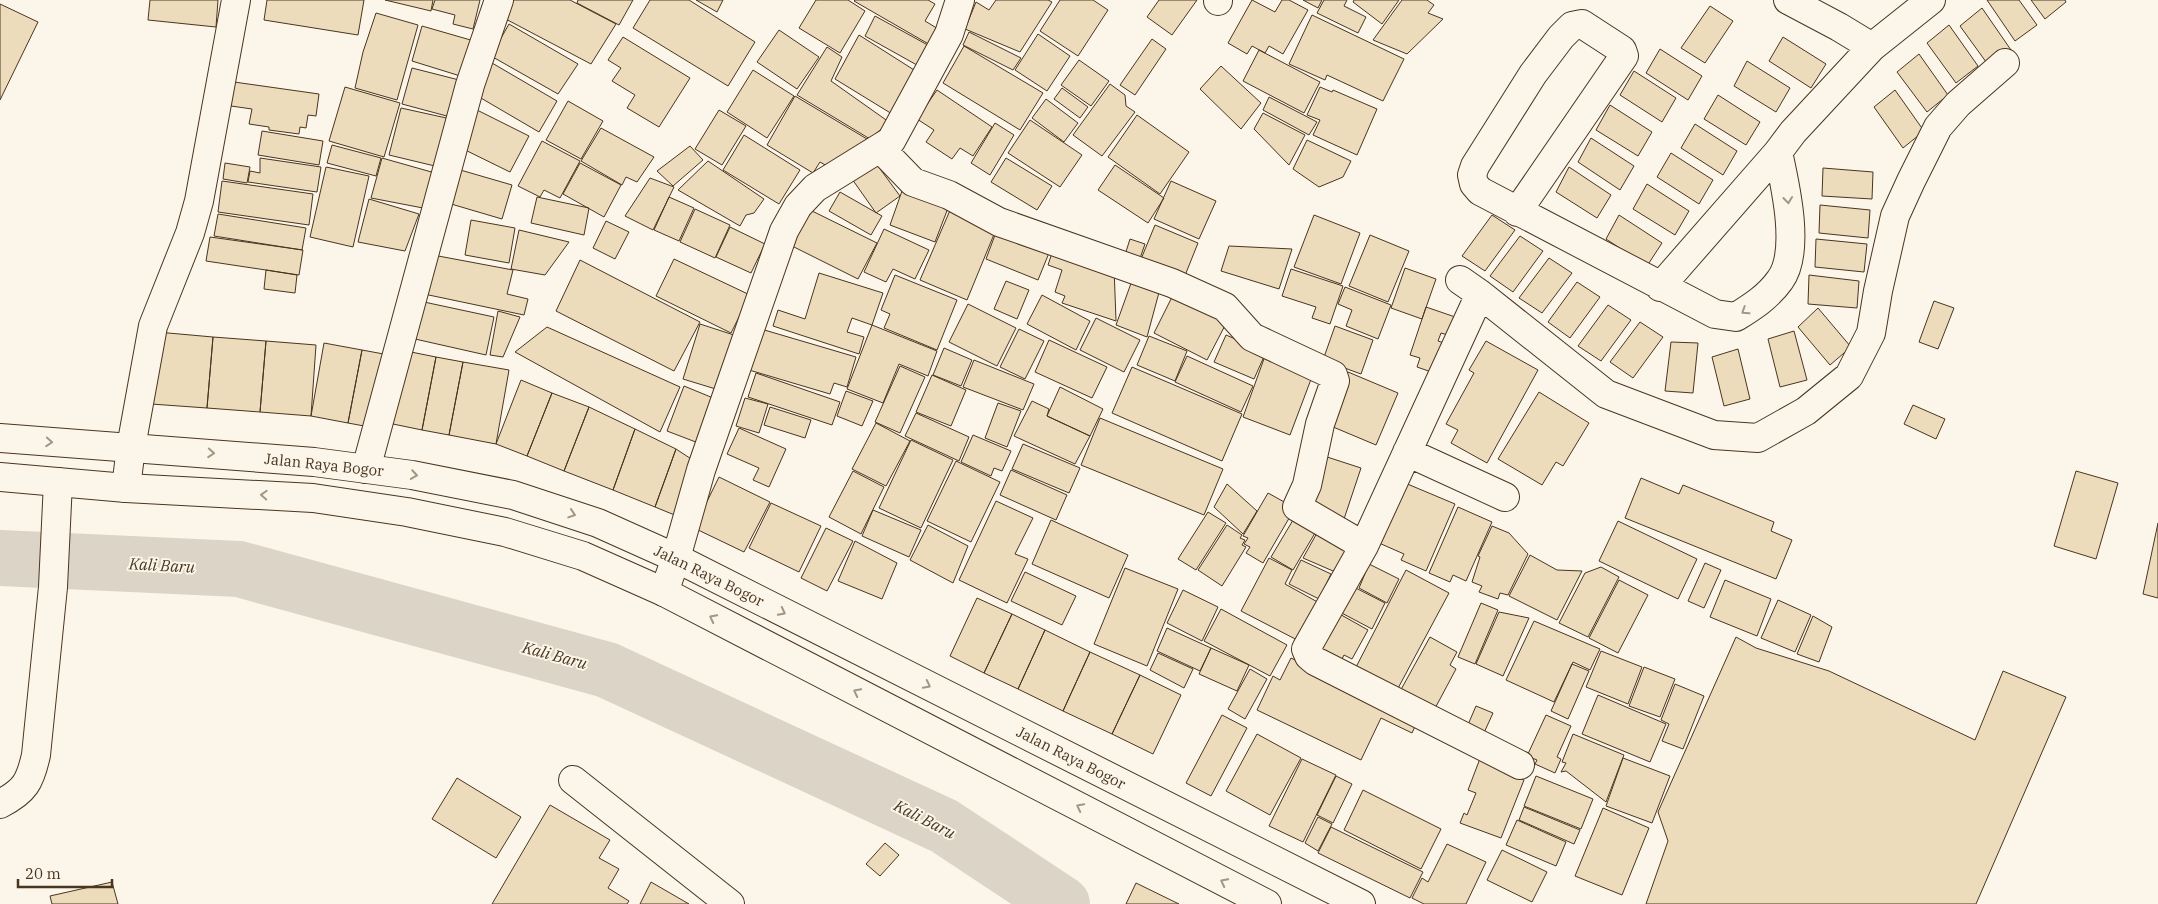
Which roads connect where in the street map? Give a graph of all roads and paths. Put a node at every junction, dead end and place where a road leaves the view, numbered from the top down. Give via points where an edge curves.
1 (236, 0) edge
2 (500, 0) edge
3 (960, 0) edge
4 (1788, 0) edge
5 (1931, 0) edge
6 (1872, 48) junction
7 (2005, 63) dead end
8 (881, 149) junction
9 (1778, 152) junction
10 (1517, 212) junction
11 (1660, 287) junction
12 (0, 438) edge
13 (131, 447) junction
14 (1407, 452) junction
15 (366, 469) junction
16 (0, 477) edge
17 (58, 482) junction
18 (126, 488) junction
19 (1505, 497) dead end
20 (1364, 546) junction
21 (676, 558) junction
22 (664, 592) junction
23 (1520, 765) dead end
24 (573, 780) dead end
25 (0, 804) edge
26 (730, 904) edge
27 (1267, 904) edge
28 (1361, 904) edge

1 - 13 main road via 199,201 154,326
2 - 15 main road via 470,85
3 - 8 main road via 949,34 891,141
4 - 6 main road
5 - 6 main road
6 - 9 main road
7 - 14 main road via 1958,104 1938,127 1895,216 1871,333 1849,376 1806,411 1758,438 1714,435 1606,394 1470,287
8 - 20 main road via 913,182 949,195 999,222 1172,283 1225,307 1252,337 1333,375 1335,381 1320,424 1307,485 1297,507
8 - 21 main road via 815,188 798,206 784,231 701,470
9 - 11 main road
9 -> 11 main road via 1788,197 1790,249 1781,279 1761,301 1736,317 1714,314
10 - 10 main road via 1480,191 1472,175 1475,166 1533,74 1561,37 1572,26 1582,24 1622,50 1624,56
10 - 11 main road
12 -> 13 main road, Jalan Raya Bogor
13 -> 15 main road, Jalan Raya Bogor
13 - 18 main road
14 - 19 main road
14 - 20 main road
15 -> 21 main road, Jalan Raya Bogor via 412,474 513,495 598,523
16 - 17 main road
17 - 18 main road
17 - 25 main road via 53,587 35,761 21,791
22 -> 18 main road via 583,556 505,532 407,512 313,498
20 - 23 main road via 1308,644 1309,656
21 - 22 main road
21 -> 28 main road, Jalan Raya Bogor
27 -> 22 main road
24 - 26 main road

